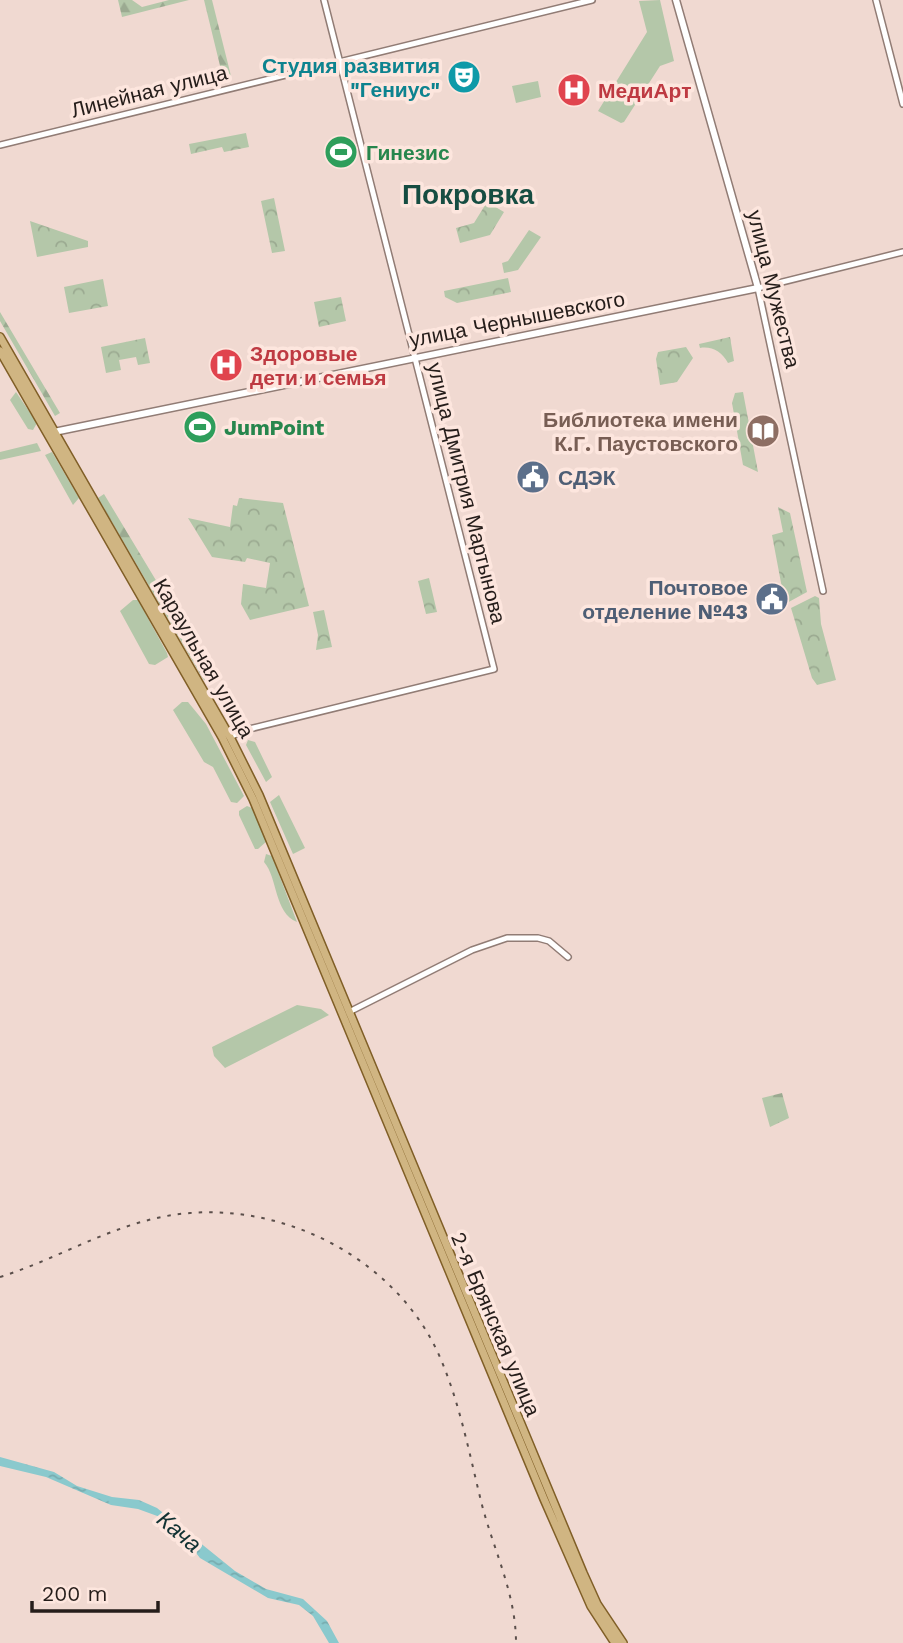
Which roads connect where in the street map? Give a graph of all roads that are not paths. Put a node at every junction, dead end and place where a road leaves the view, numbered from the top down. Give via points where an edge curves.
1 (324, 0) edge
2 (592, 0) edge
3 (676, 0) edge
4 (876, 0) edge
5 (339, 61) junction
6 (903, 104) edge
7 (0, 145) edge
8 (903, 252) edge
9 (758, 288) junction
10 (0, 337) edge
11 (0, 351) edge
12 (417, 357) junction
13 (51, 433) junction
14 (823, 591) dead end
15 (230, 737) junction
16 (568, 957) dead end
17 (346, 1013) junction
18 (615, 1643) edge
19 (623, 1643) edge

1 - 5 street, улица Дмитрия Мартынова
2 - 5 street, Линейная улица
3 - 9 main road, улица Мужества
4 - 6 street
5 - 7 street, Линейная улица
5 - 12 street, улица Дмитрия Мартынова
8 - 9 street, улица Чернышевского
9 - 12 main road, улица Чернышевского
9 - 14 street, улица Мужества
10 - 13 main road, Караульная улица
11 - 13 main road, Караульная улица
12 - 13 main road, улица Чернышевского
12 - 15 street, улица Дмитрия Мартынова via 494,669
13 - 15 main road, Караульная улица
13 - 17 main road, Караульная улица via 235,761
15 - 17 main road, Караульная улица via 259,795
16 - 17 street via 549,941 507,938 472,950
17 - 18 main road, 2-я Брянская улица via 566,1548 591,1606
17 - 19 main road, 2-я Брянская улица via 583,1573

